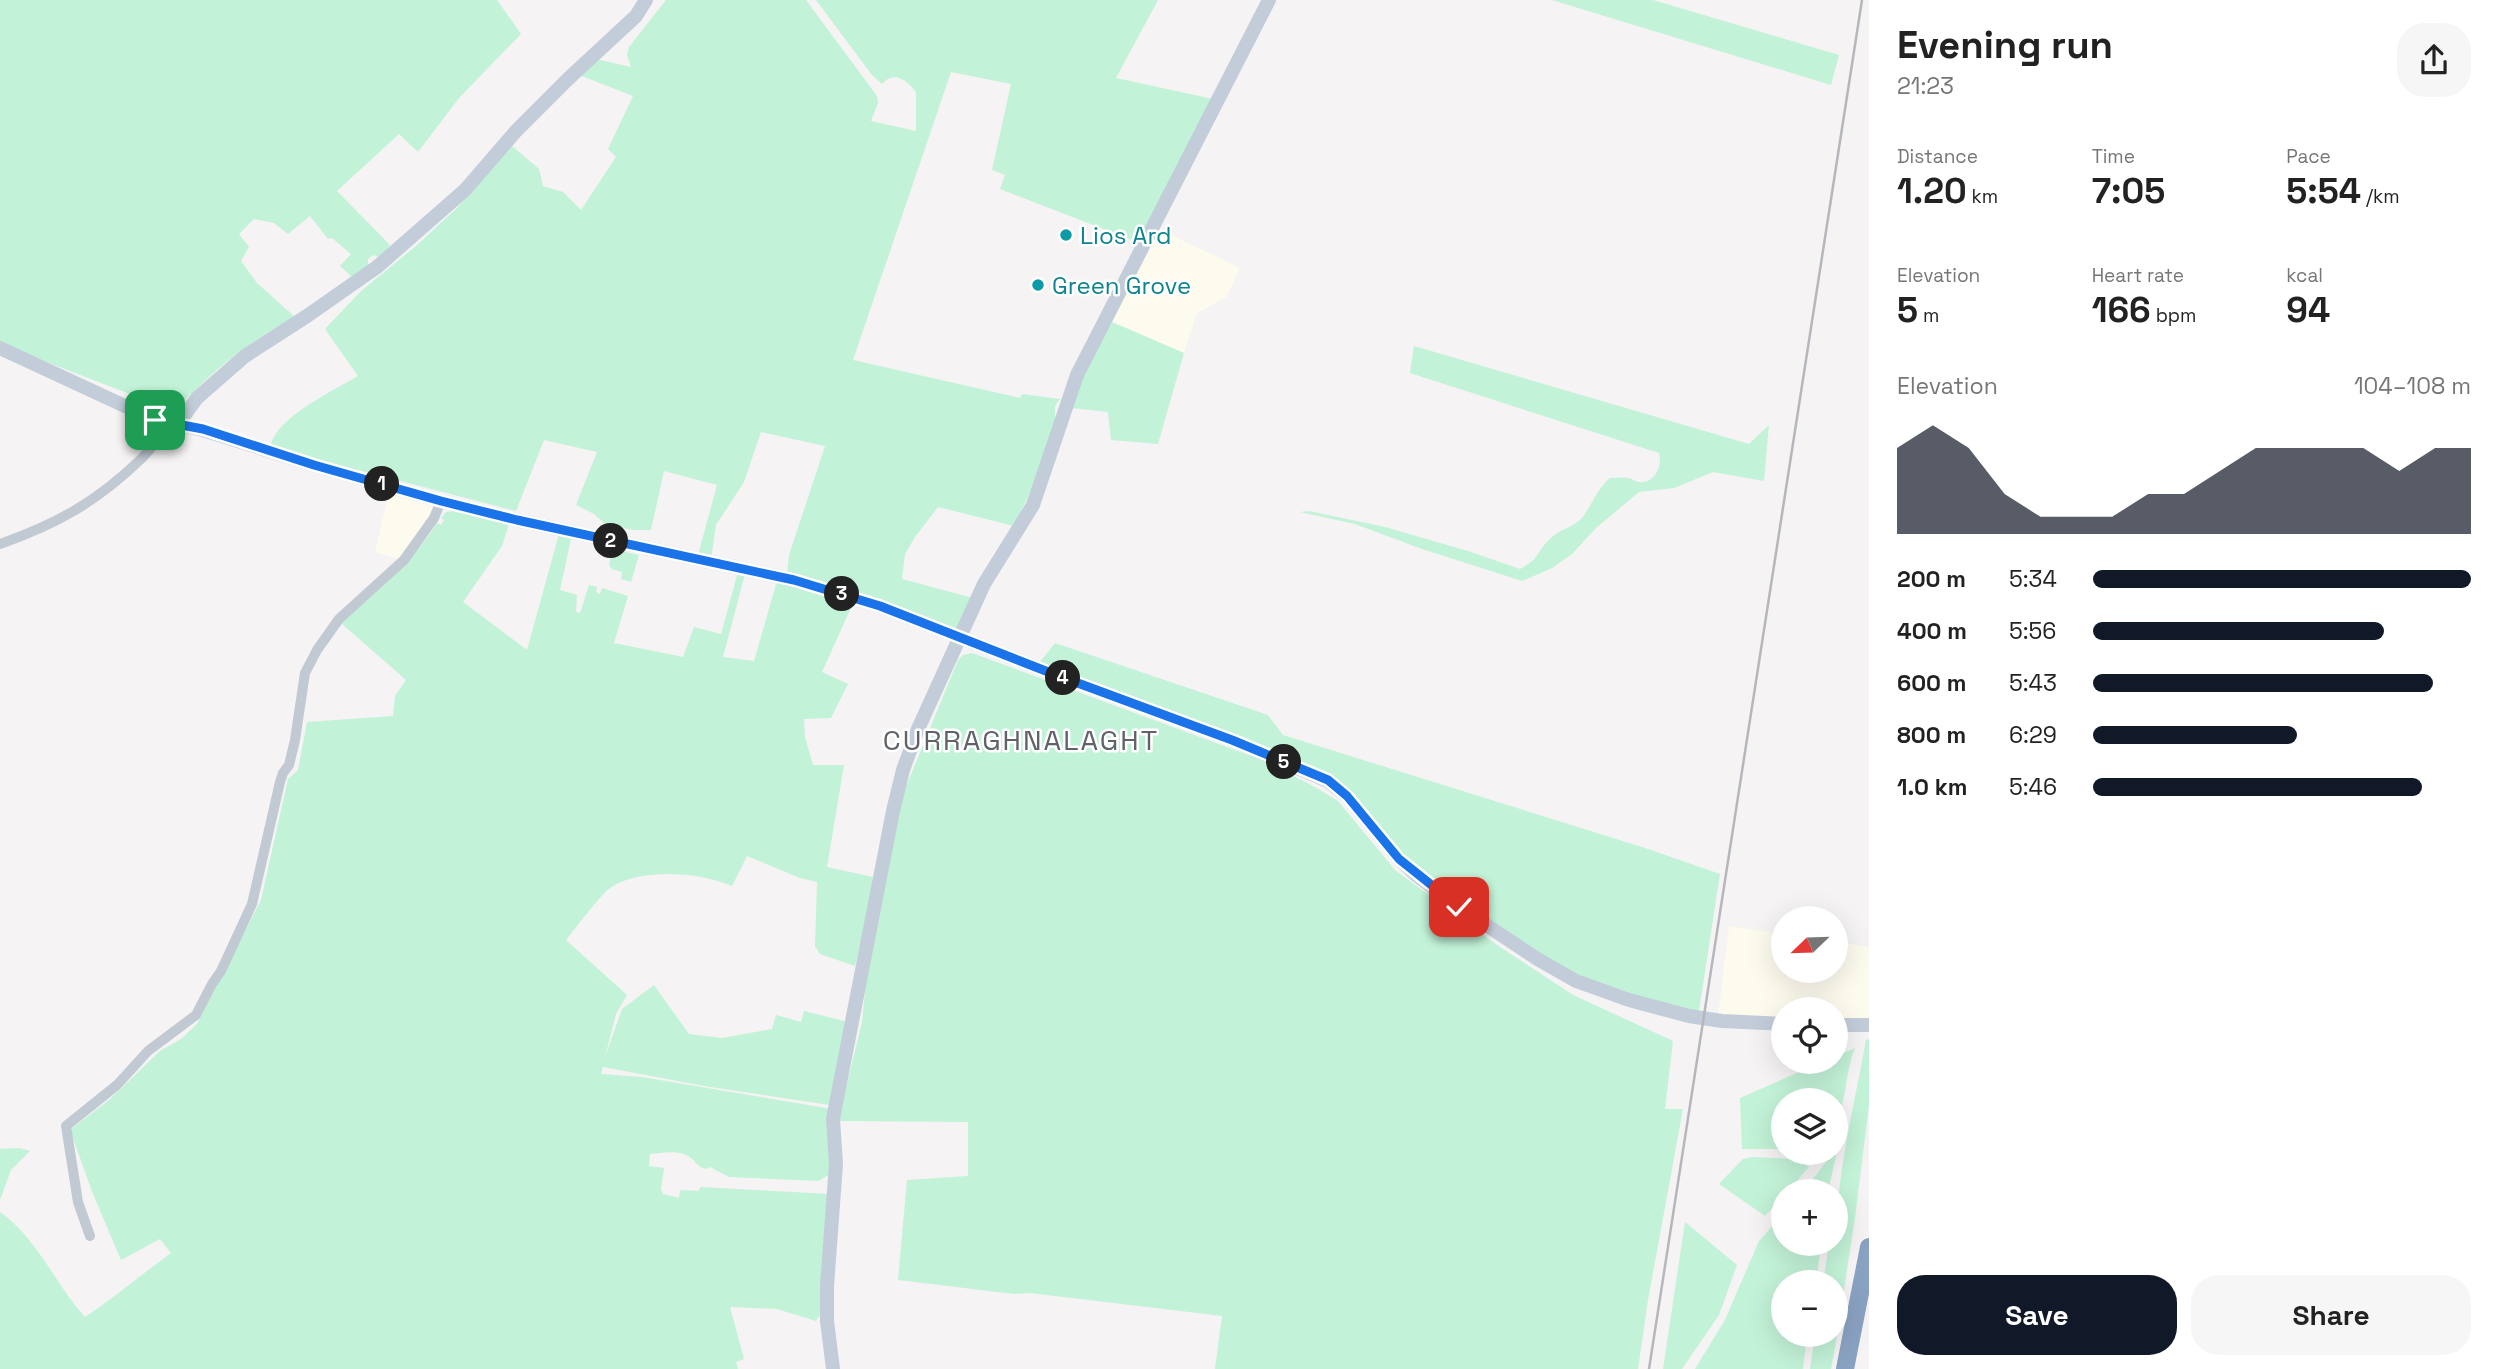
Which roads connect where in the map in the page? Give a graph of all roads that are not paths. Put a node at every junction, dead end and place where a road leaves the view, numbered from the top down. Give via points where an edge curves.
1 (646, 0) edge
2 (1269, 0) edge
3 (0, 348) edge
4 (175, 425) junction
5 (441, 501) junction
6 (0, 544) edge
7 (961, 637) junction
8 (1771, 1023) edge
9 (1848, 1025) edge
10 (1869, 1025) edge
11 (90, 1236) dead end
12 (1869, 1247) edge
13 (832, 1369) edge
14 (1845, 1369) edge

1 - 4 street via 636,16 516,131 466,190 377,267 245,356 197,398
2 - 7 street via 1077,375 1033,505 984,584
3 - 4 street via 129,409
4 - 5 street via 203,429
4 - 6 street via 85,505 52,525
5 - 7 street via 794,580
5 - 11 street via 404,560 339,620 305,673 295,740 252,904 196,1016 148,1051 117,1085 66,1126 78,1202
7 - 8 street via 1328,780 1416,875 1576,981 1689,1016
7 - 13 street via 903,770 833,1119 836,1164 827,1286
9 - 10 street
12 - 14 highway

